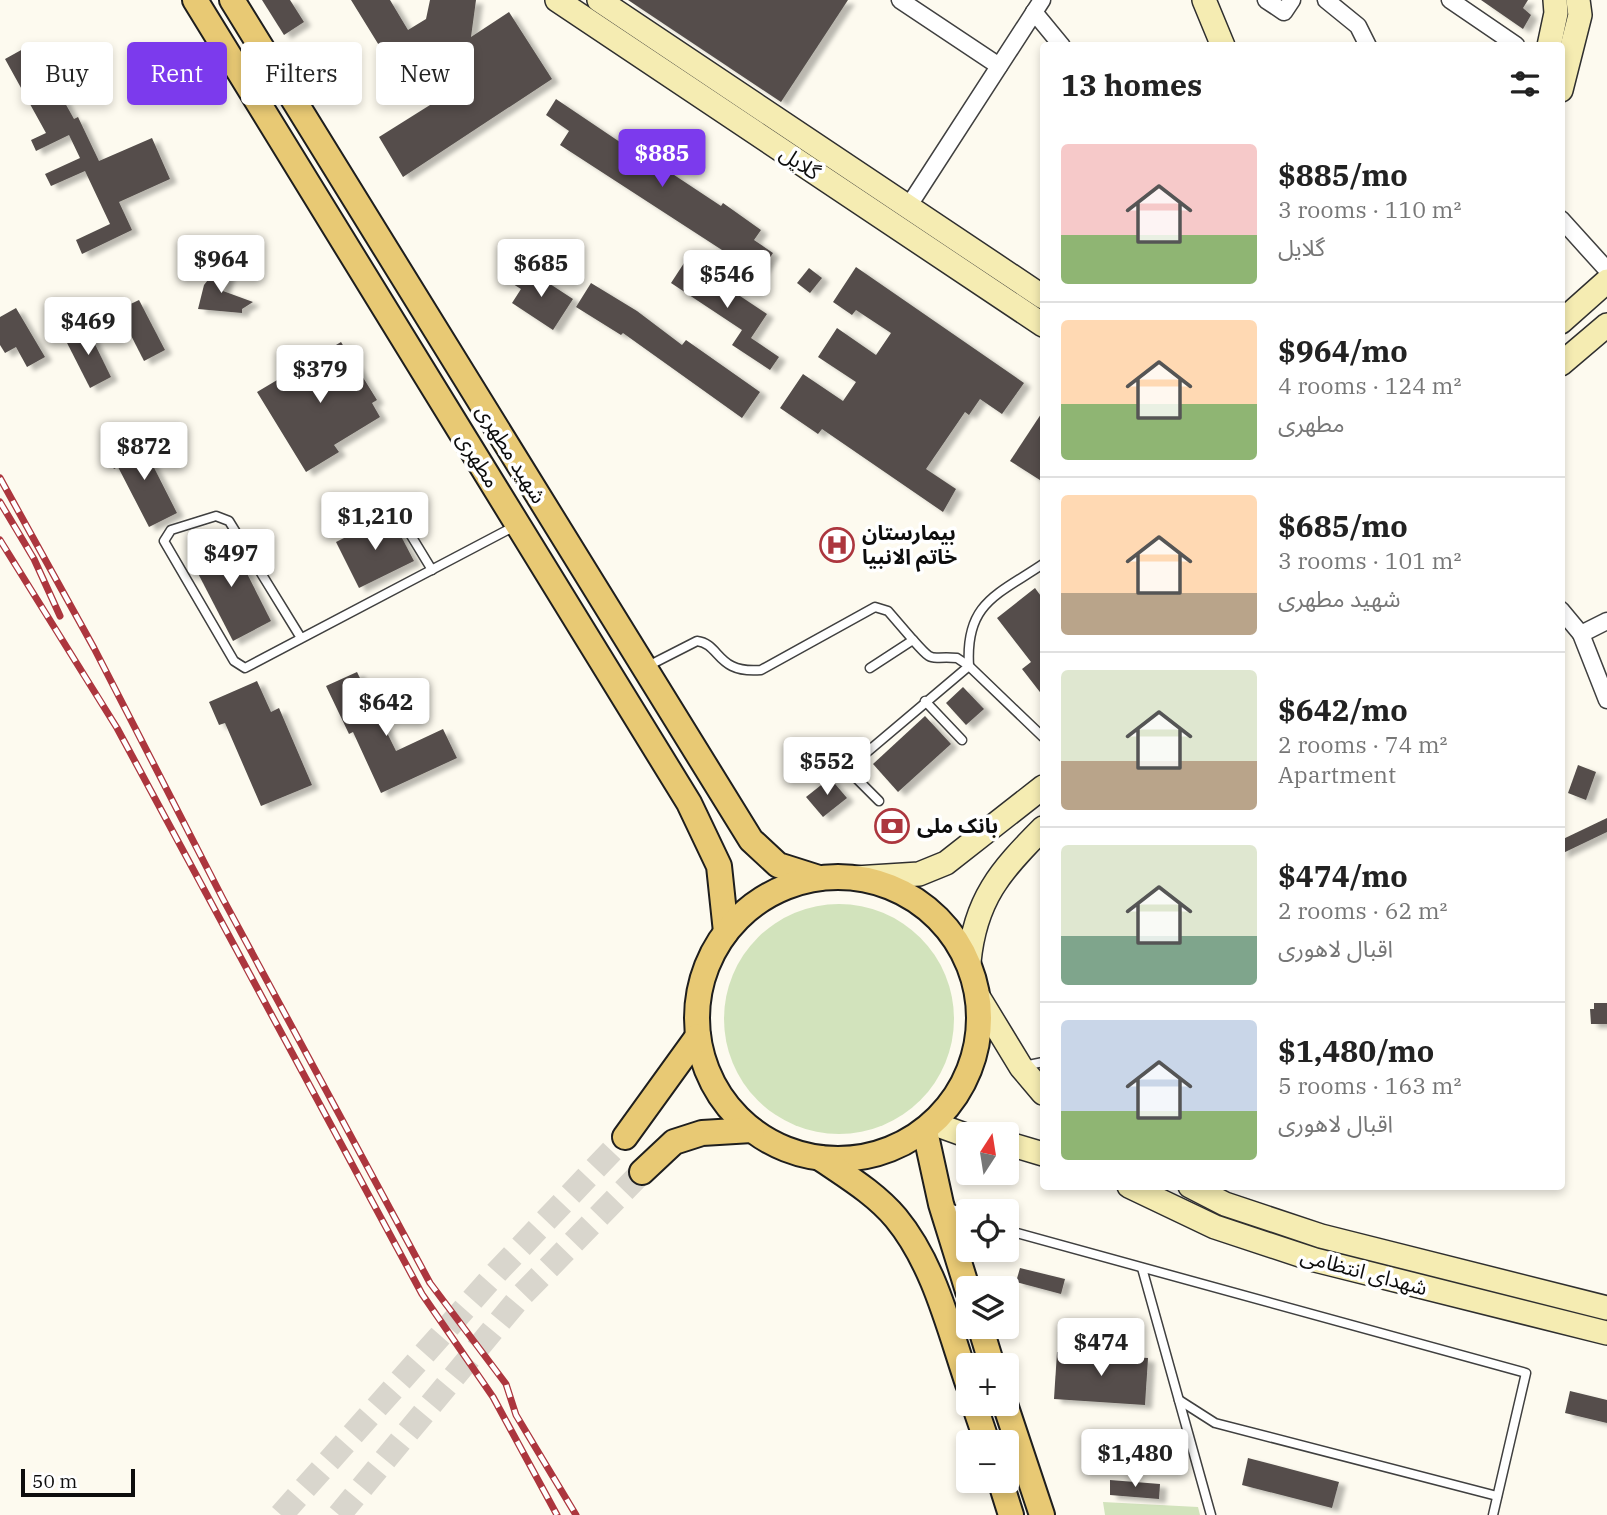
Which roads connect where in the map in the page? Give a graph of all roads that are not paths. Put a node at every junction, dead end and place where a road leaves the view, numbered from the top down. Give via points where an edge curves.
1 (195, 0) edge
2 (232, 0) edge
3 (556, 0) edge
4 (599, 0) edge
5 (900, 0) edge
6 (1204, 0) edge
7 (1266, 0) edge
8 (1292, 0) edge
9 (1326, 0) edge
10 (1450, 0) edge
11 (1555, 0) edge
12 (1578, 0) edge
13 (1038, 6) edge
14 (1060, 42) edge
15 (1221, 42) edge
16 (1366, 42) edge
17 (1512, 42) edge
18 (1550, 42) edge
19 (999, 66) junction
20 (1565, 74) edge
21 (908, 206) junction
22 (1565, 223) edge
23 (1607, 270) edge
24 (1607, 281) edge
25 (1040, 295) edge
26 (1565, 318) edge
27 (1040, 323) edge
28 (1607, 325) edge
29 (1565, 361) edge
30 (401, 519) dead end
31 (518, 524) junction
32 (1040, 566) edge
33 (432, 570) junction
34 (1565, 615) edge
35 (1607, 621) edge
36 (1581, 634) junction
37 (301, 638) junction
38 (913, 640) junction
39 (969, 666) junction
40 (643, 668) junction
41 (870, 668) dead end
42 (1607, 700) edge
43 (925, 701) junction
44 (1040, 734) edge
45 (962, 740) dead end
46 (1040, 789) edge
47 (879, 801) dead end
48 (1040, 831) edge
49 (818, 878) junction
50 (855, 878) junction
51 (726, 932) junction
52 (969, 962) junction
53 (979, 998) junction
54 (698, 1036) junction
55 (1032, 1064) edge
56 (1040, 1085) edge
57 (928, 1127) junction
58 (752, 1130) junction
59 (956, 1133) edge
60 (625, 1136) tunnel mouth
61 (1019, 1147) edge
62 (1040, 1153) edge
63 (820, 1158) junction
64 (642, 1172) tunnel mouth
65 (1137, 1190) edge
66 (1198, 1190) edge
67 (941, 1204) junction
68 (956, 1210) edge
69 (1019, 1234) edge
70 (1401, 1257) junction
71 (1142, 1268) junction
72 (964, 1276) edge
73 (1394, 1280) junction
74 (1607, 1308) edge
75 (1607, 1333) edge
76 (957, 1353) edge
77 (1179, 1400) junction
78 (1009, 1416) edge
79 (1004, 1493) edge
80 (1497, 1496) junction
81 (1011, 1515) edge
82 (1042, 1515) edge
83 (1211, 1515) edge
84 (1493, 1515) edge

1 - 31 main road, مطهری
2 - 40 main road, شهید مطهری
3 - 27 main road, گلایل
4 - 21 main road, گلایل
5 - 19 street
6 - 15 main road
7 - 8 street via 1284,12
9 - 16 street via 1358,26
10 - 17 street
11 - 18 main road
12 - 20 main road via 1580,15
13 - 14 street
13 - 19 street
19 - 21 street
21 - 25 main road, گلایل
22 - 23 street
24 - 26 main road
28 - 29 main road
30 - 33 lane
31 - 33 lane
31 - 51 main road, مطهری via 689,803 719,866
32 - 39 lane via 982,605 972,622
33 - 37 lane
34 - 36 street
35 - 36 street
36 - 42 street
37 - 37 lane via 245,667 234,661 164,541 171,530 216,516 229,521
38 - 39 lane via 929,658 957,658
38 - 40 lane via 888,611 875,607 761,670 732,669 705,642 697,641
38 - 41 lane
39 - 43 lane
39 - 44 lane
40 - 49 main road, شهید مطهری via 751,840 778,865
43 - 45 lane
43 - 47 lane via 846,769
46 - 50 main road via 946,863 919,873
48 - 52 main road via 987,895 972,932
49 - 50 main road
49 - 51 main road via 762,900
50 - 52 main road via 891,887 923,905 950,931
51 - 54 main road via 707,964 698,999
52 - 53 main road
53 - 55 main road
53 - 57 main road via 979,1035 970,1071 952,1103
54 - 58 main road via 713,1082
54 - 60 main road
55 - 56 main road
57 - 59 main road
57 - 63 main road via 893,1148 857,1158
57 - 67 main road
58 - 63 main road via 784,1148
58 - 64 main road via 702,1133 674,1142
61 - 62 main road
63 - 76 main road via 897,1219 934,1284
65 - 73 main road, شهدای انتظامی via 1215,1227 1315,1261
66 - 70 main road, شهدای انتظامی via 1225,1204 1321,1236
67 - 68 lane
67 - 72 main road
69 - 71 lane
70 - 73 main road
70 - 74 main road, شهدای انتظامی
71 - 77 lane
71 - 80 lane via 1526,1373
73 - 75 main road, شهدای انتظامی
77 - 80 lane via 1214,1423
77 - 83 lane
78 - 82 main road
79 - 81 main road
80 - 84 lane

